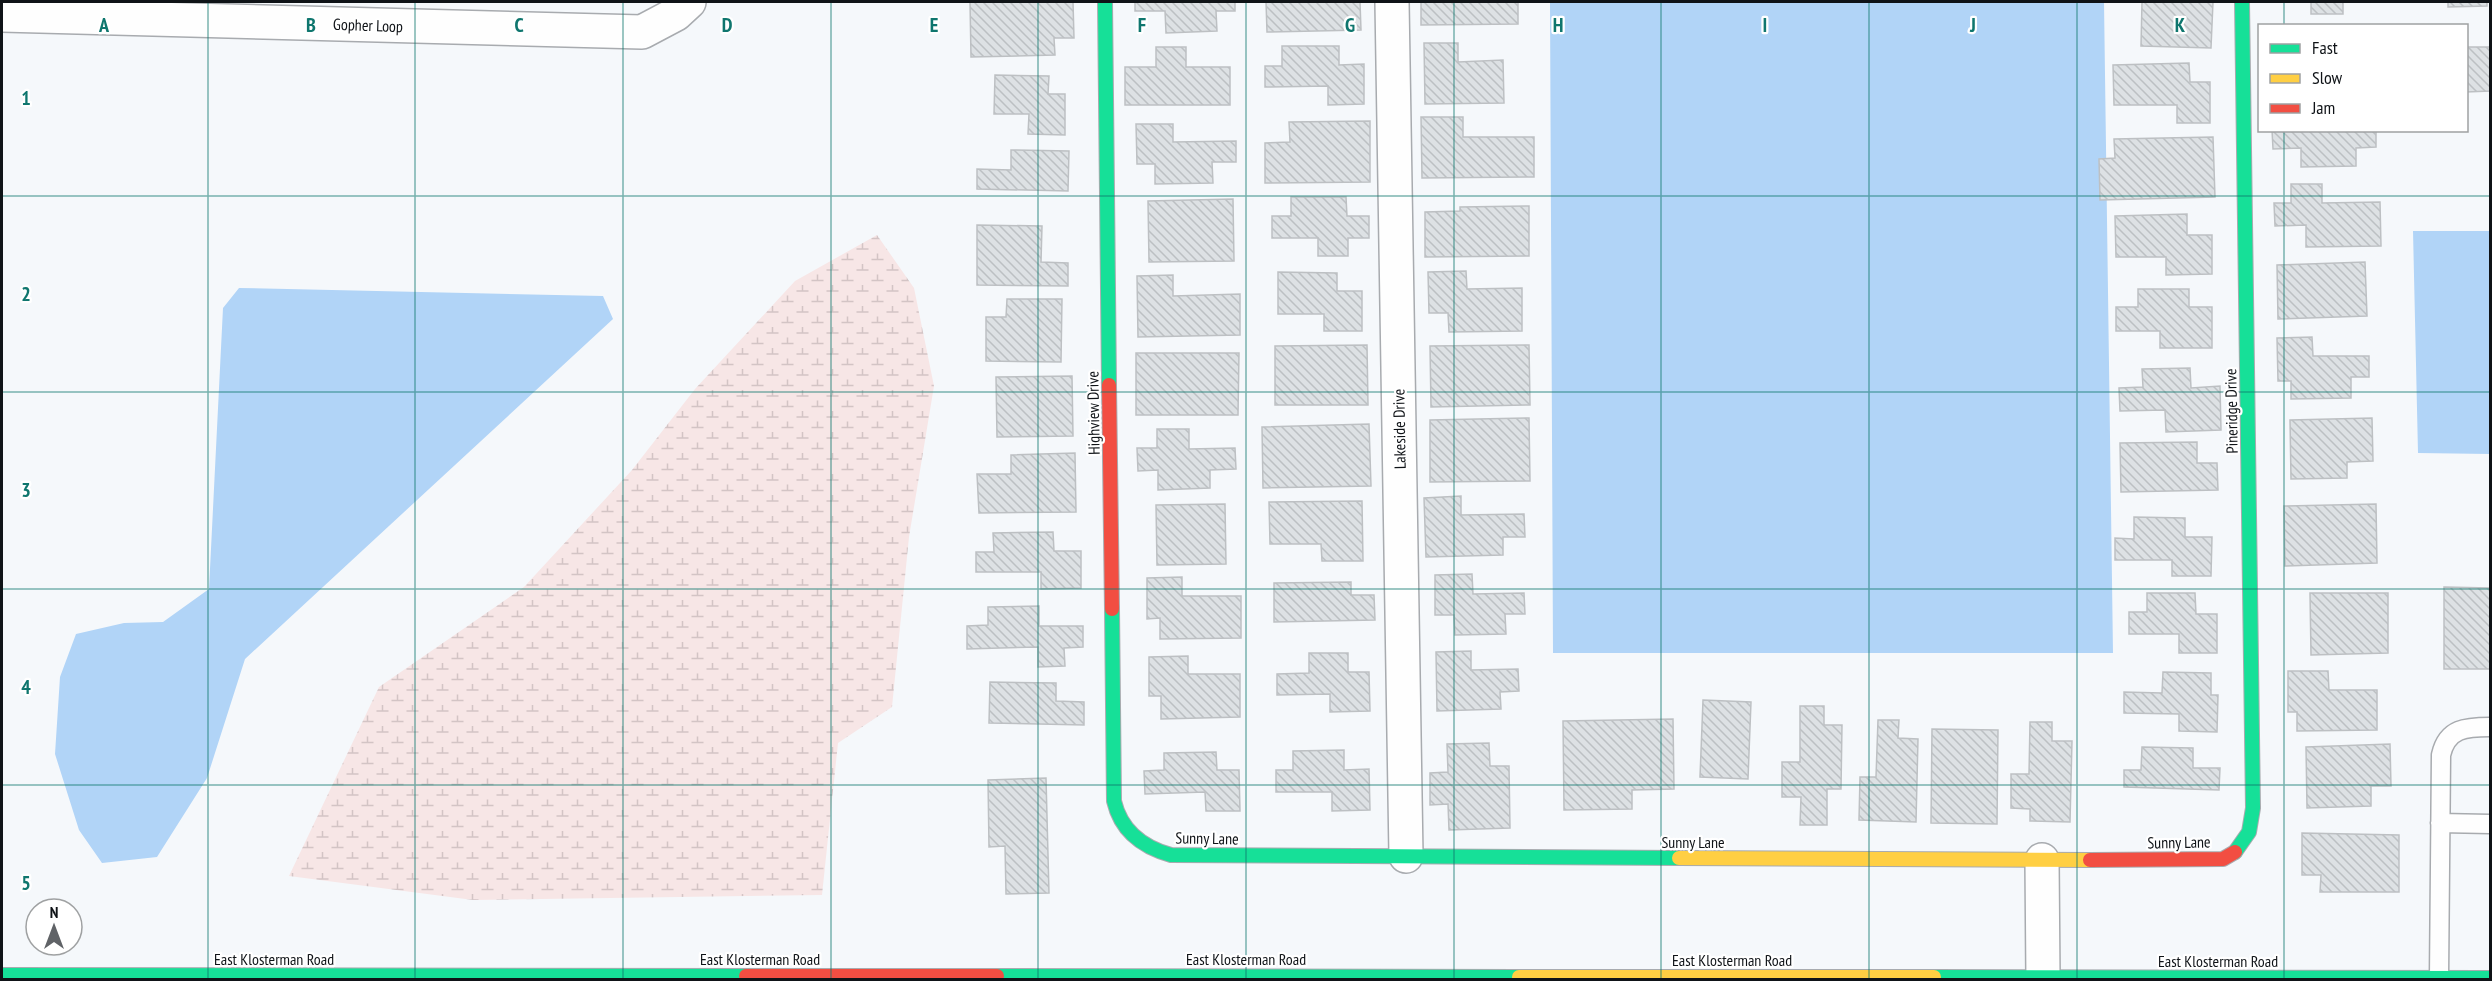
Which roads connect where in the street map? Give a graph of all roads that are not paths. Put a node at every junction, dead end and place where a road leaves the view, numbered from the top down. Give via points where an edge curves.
1 (689, 2) edge
2 (1105, 2) edge
3 (1392, 2) edge
4 (2242, 2) edge
5 (2, 15) edge
6 (2490, 727) edge
7 (2253, 819) joint
8 (2440, 823) junction
9 (1121, 824) joint
10 (2490, 824) edge
11 (1406, 856) junction
12 (2042, 860) junction
13 (2, 975) edge
14 (2043, 978) edge
15 (2439, 978) edge
16 (2490, 978) edge

1 - 5 street, Gopher Loop via 676,14 642,32
2 - 9 street, Highview Drive via 1114,801
3 - 11 street, Lakeside Drive
4 - 7 street, Pineridge Drive
6 - 8 lane via 2463,727 2443,744
7 - 12 street, Sunny Lane via 2245,845 2223,859
8 - 10 lane
8 - 15 lane
9 - 11 street, Sunny Lane via 1155,852 1171,855
11 - 12 street, Sunny Lane
12 - 14 street
13 - 14 street, East Klosterman Road
14 - 15 street, East Klosterman Road
15 - 16 street, East Klosterman Road

